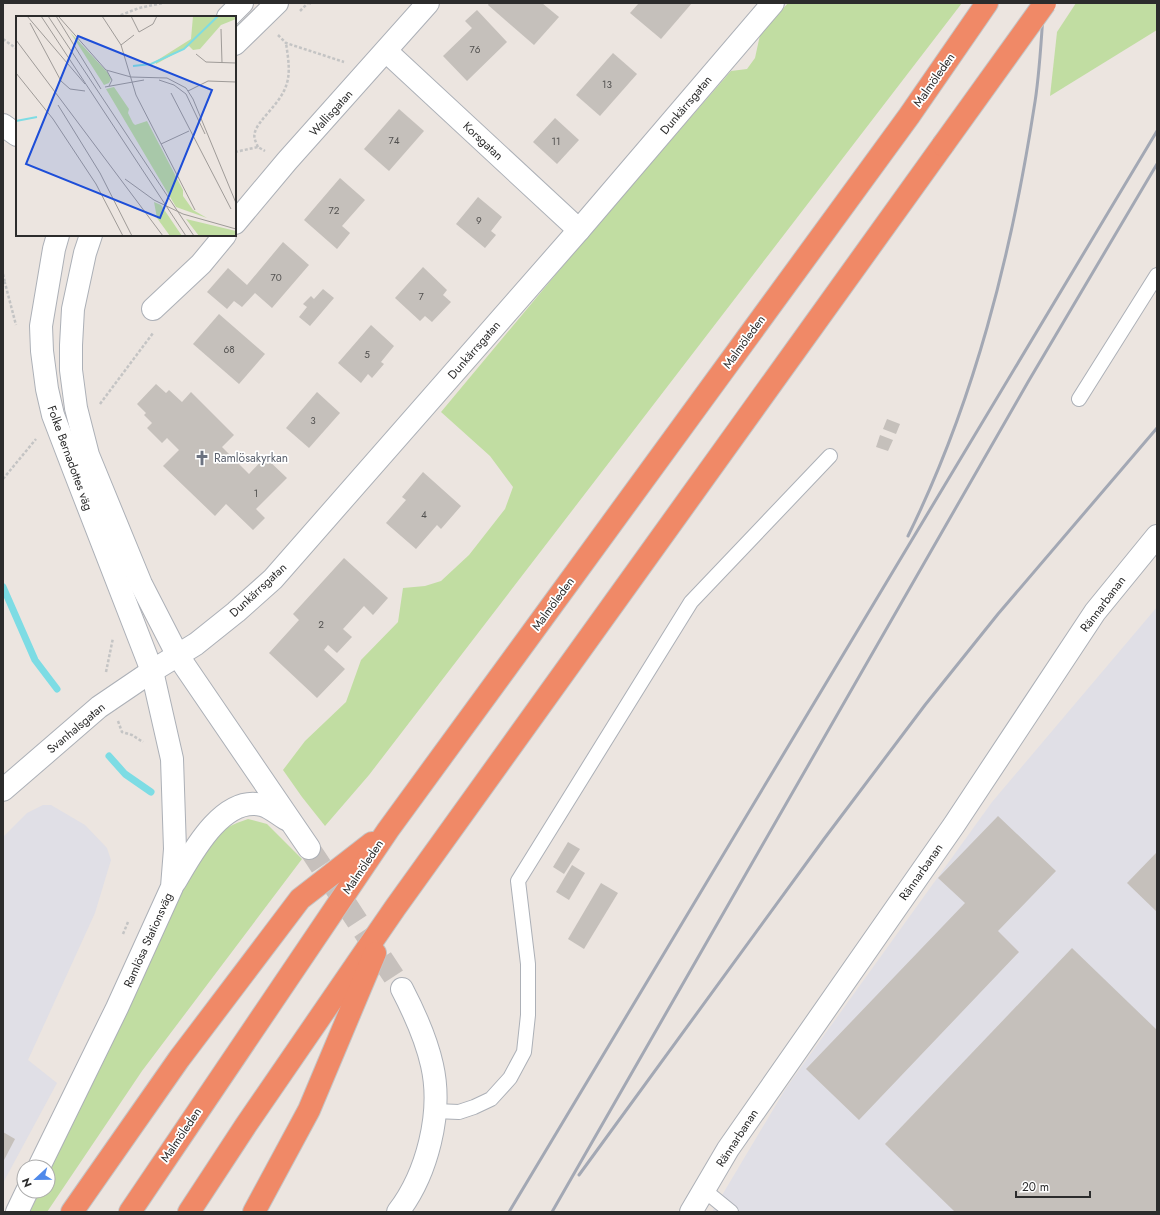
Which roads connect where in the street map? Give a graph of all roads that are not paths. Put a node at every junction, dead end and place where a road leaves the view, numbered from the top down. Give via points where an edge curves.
1 (242, 3) edge
2 (277, 3) edge
3 (428, 3) edge
4 (773, 3) edge
5 (987, 3) edge
6 (1045, 3) edge
7 (229, 16) edge
8 (236, 43) edge
9 (386, 51) junction
10 (3, 125) edge
11 (16, 134) edge
12 (236, 222) edge
13 (578, 230) junction
14 (58, 236) edge
15 (91, 236) edge
16 (224, 236) edge
17 (1157, 275) edge
18 (153, 309) road end
19 (1079, 398) dead end
20 (830, 456) dead end
21 (1157, 536) edge
22 (178, 656) junction
23 (152, 671) junction
24 (3, 790) edge
25 (290, 822) junction
26 (388, 830) junction
27 (309, 848) tunnel mouth
28 (172, 887) junction
29 (395, 908) junction
30 (402, 989) tunnel mouth
31 (434, 1111) junction
32 (43, 1159) edge
33 (704, 1190) junction
34 (23, 1199) edge
35 (17, 1212) edge
36 (72, 1212) edge
37 (130, 1212) edge
38 (189, 1212) edge
39 (254, 1212) edge
40 (398, 1212) edge
41 (691, 1212) edge
42 (730, 1212) edge

1 - 7 street
2 - 8 street
3 - 9 street, Wallisgatan
4 - 13 street, Dunkärrsgatan
5 - 26 highway, Malmöleden via 909,116
6 - 29 highway, bridge
9 - 12 street, Wallisgatan
9 - 13 street, Korsgatan
10 - 11 street
13 - 22 street, Dunkärrsgatan via 273,579 236,612
14 - 23 street, Folke Bernadottes väg via 41,326 47,389 53,415
15 - 22 street, Folke Bernadottes väg via 73,310 71,370 79,426 88,455 141,584
16 - 18 street via 201,264
17 - 19 lane
20 - 31 lane via 692,602 518,881 528,964 528,1015 524,1052 510,1078 491,1099 459,1112
21 - 33 street, Rännarbanan via 1095,612 954,825 728,1150
22 - 23 street, Dunkärrsgatan
22 - 25 street
23 - 24 street, Svanhalsgatan via 99,708
23 - 28 street, Ramlösa Stationsväg via 172,759 175,849
25 - 27 street
25 - 28 street via 262,805 243,806 225,815 204,836
26 - 36 highway via 300,899 179,1059
26 - 37 highway, Malmöleden
28 - 32 street, Ramlösa Stationsväg via 117,1008
29 - 38 highway
29 - 39 highway via 309,1110
30 - 31 street via 424,1035 433,1067
31 - 40 street via 427,1156 420,1175
33 - 41 street, Rännarbanan
33 - 42 lane
34 - 35 street

